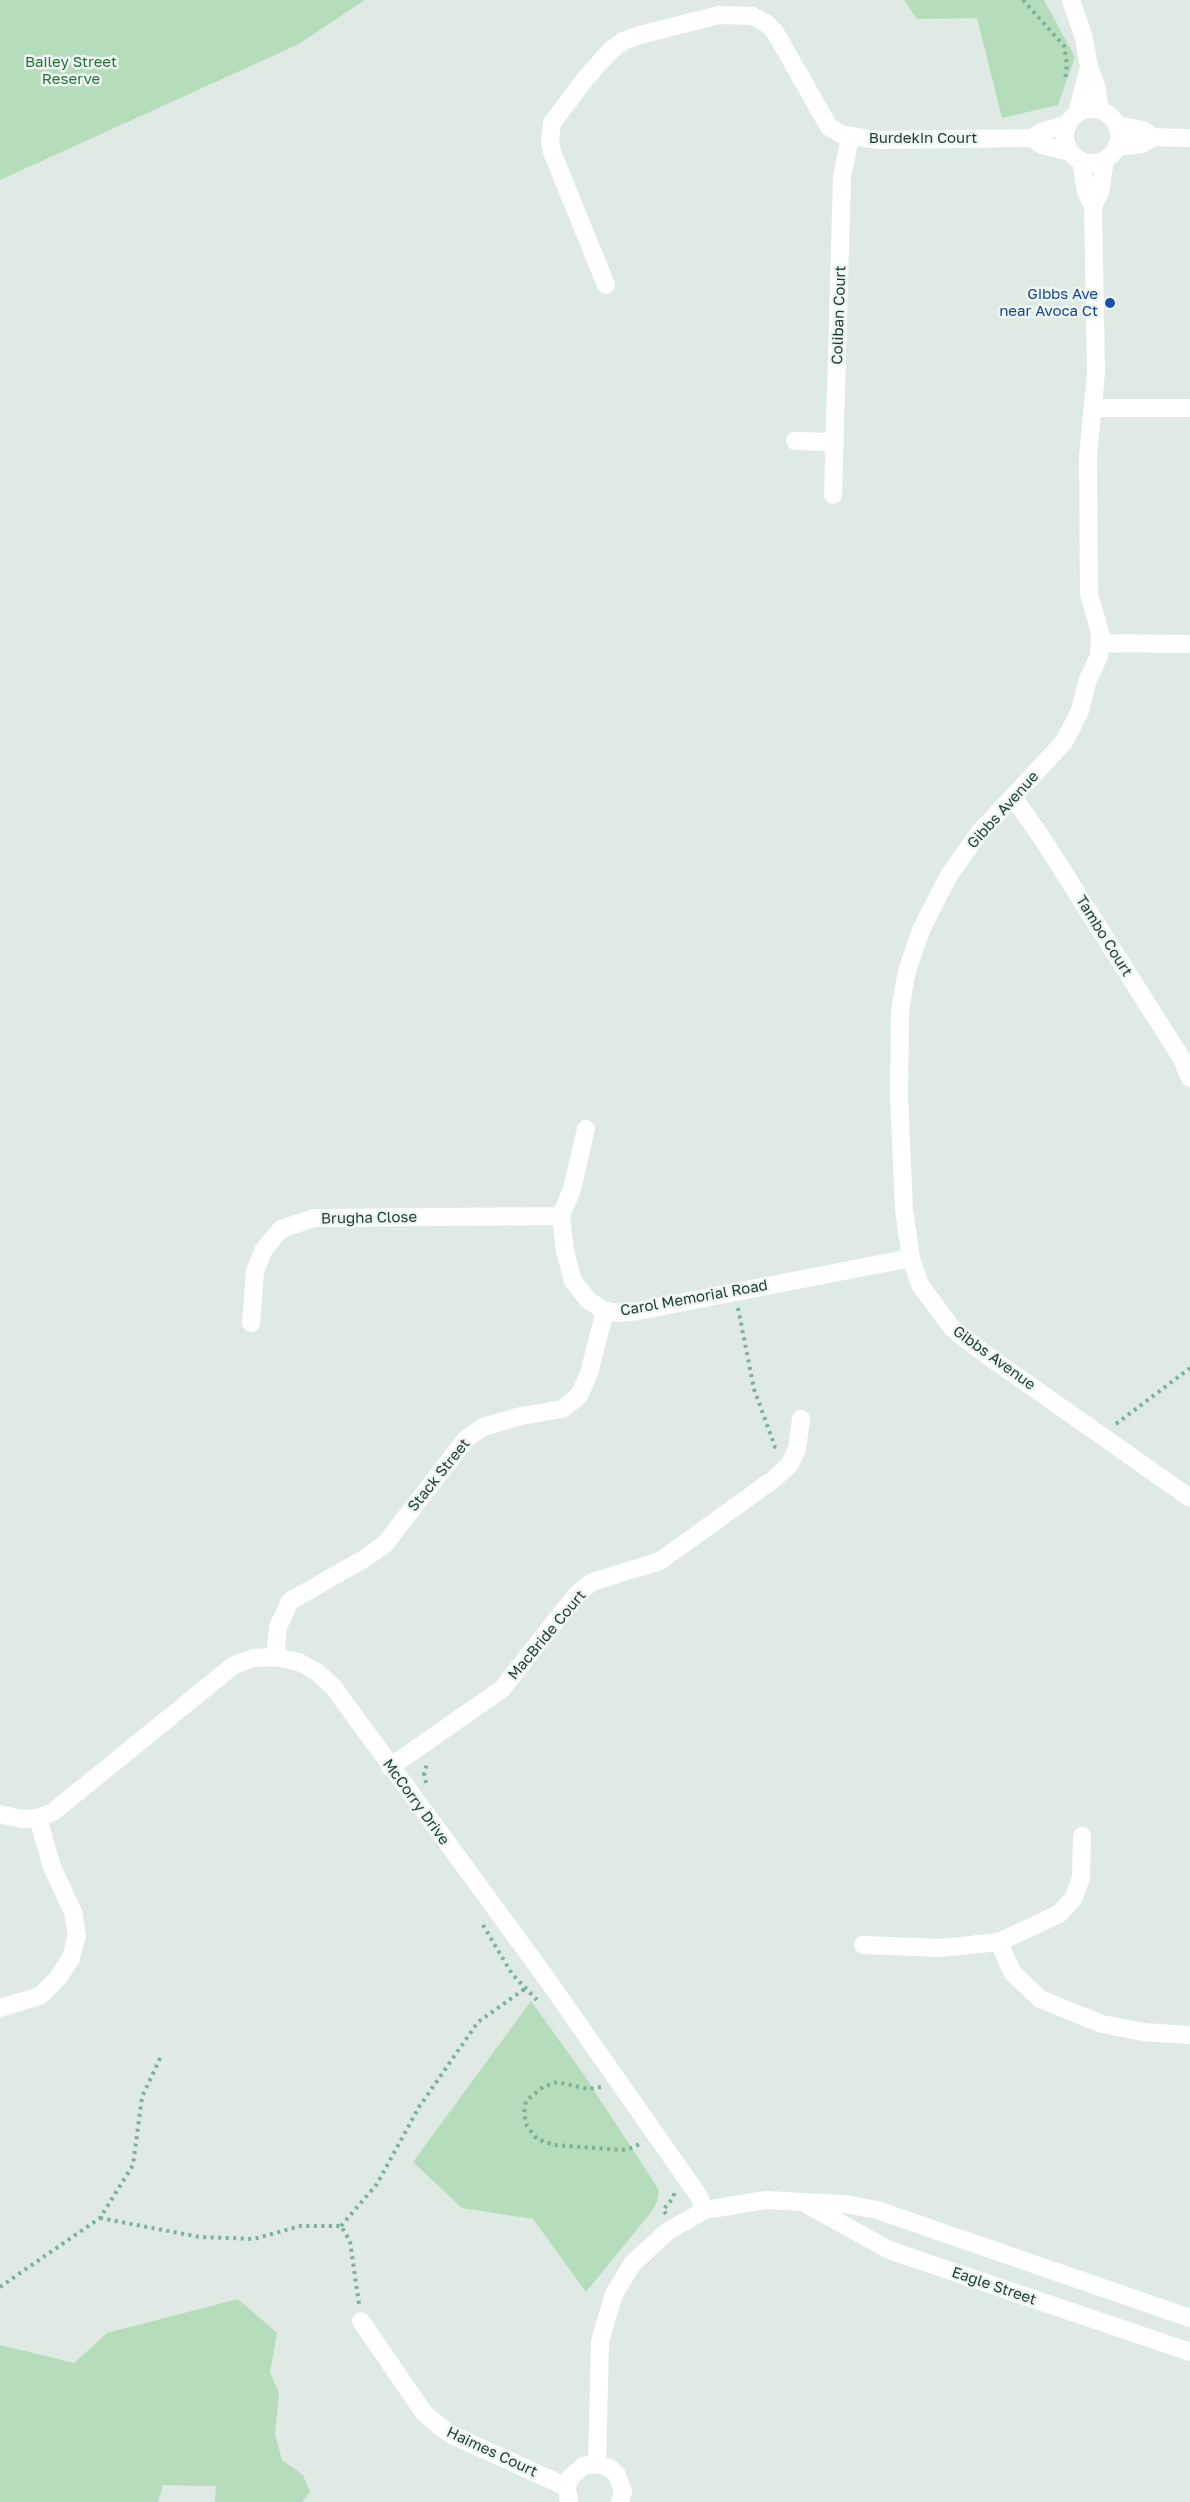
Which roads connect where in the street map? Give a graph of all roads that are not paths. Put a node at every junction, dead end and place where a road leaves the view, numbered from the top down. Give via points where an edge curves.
1 (1071, 0) edge
2 (1089, 67) junction
3 (1100, 110) junction
4 (1072, 118) junction
5 (1117, 125) junction
6 (850, 137) junction
7 (1153, 137) junction
8 (1032, 138) junction
9 (1190, 138) edge
10 (1111, 153) junction
11 (1075, 157) junction
12 (1093, 206) junction
13 (606, 285) dead end
14 (1093, 408) junction
15 (1190, 408) edge
16 (795, 441) dead end
17 (835, 442) junction
18 (833, 495) dead end
19 (1100, 643) junction
20 (1190, 644) edge
21 (1013, 797) junction
22 (1190, 1078) edge
23 (586, 1129) dead end
24 (561, 1216) junction
25 (911, 1258) junction
26 (605, 1311) junction
27 (251, 1323) dead end
28 (801, 1419) dead end
29 (1190, 1498) edge
30 (276, 1657) junction
31 (390, 1767) junction
32 (0, 1814) edge
33 (38, 1818) junction
34 (1082, 1836) dead end
35 (999, 1942) junction
36 (863, 1945) dead end
37 (0, 2008) edge
38 (1190, 2035) edge
39 (805, 2203) junction
40 (705, 2210) junction
41 (1190, 2318) edge
42 (361, 2321) road end
43 (1190, 2352) edge
44 (597, 2464) junction
45 (568, 2494) edge
46 (626, 2500) edge

1 - 2 street
2 - 3 street
2 - 4 street
3 - 4 street via 1092,108
3 - 5 street
4 - 8 street, Burdekin Court
4 - 11 street via 1065,139
5 - 7 street via 1143,130
5 - 10 street via 1119,133
6 - 8 street, Burdekin Court
6 - 13 street, Burdekin Court via 829,127 775,32 752,16 705,17 623,41 569,99 552,123 550,139
6 - 17 street, Coliban Court via 842,177
7 - 9 street
7 - 10 street
8 - 11 street, Burdekin Court
10 - 11 street via 1095,163
10 - 12 street, Gibbs Avenue
11 - 12 street, Gibbs Avenue
12 - 14 street, Gibbs Avenue
14 - 15 street
14 - 19 street, Gibbs Avenue via 1088,455 1089,594
16 - 17 street
17 - 18 street, Coliban Court
19 - 20 street
19 - 21 street, Gibbs Avenue via 1100,656 1065,742
21 - 22 street, Tambo Court via 1182,1059
21 - 25 street, Gibbs Avenue via 979,833 949,875 921,930 907,971 900,1010 899,1098 904,1209
23 - 24 street via 573,1189
24 - 26 street, Carol Memorial Road via 573,1281 588,1300
24 - 27 street, Brugha Close via 314,1218 281,1229 264,1249 255,1271
25 - 26 street, Carol Memorial Road via 638,1311
25 - 29 street, Gibbs Avenue via 920,1285 952,1328
26 - 30 street, Stack Street via 579,1396 562,1409 483,1427 466,1439 385,1544 290,1601 278,1627
28 - 31 street, MacBride Court via 797,1449 774,1479 660,1561 592,1582 576,1595 502,1689
30 - 31 street, McCorry Drive via 299,1662 334,1688
30 - 33 street, McCorry Drive via 254,1658 234,1665 53,1812
31 - 40 street, McCorry Drive via 544,1975
32 - 33 street
33 - 37 street via 52,1867 73,1912 77,1935 71,1958 40,1996
34 - 35 street via 1081,1878 1073,1899 1059,1914
35 - 36 street via 940,1948
35 - 38 street via 1012,1972 1040,1999 1102,2024
39 - 40 street, Eagle Street via 766,2200
39 - 41 street, Eagle Street via 877,2210
39 - 43 street, Eagle Street via 889,2250
40 - 44 street, Eagle Street via 674,2227 633,2263 614,2294 600,2341
42 - 45 street, Haimes Court via 424,2413 439,2426
44 - 45 street via 576,2471
44 - 46 street via 617,2475

